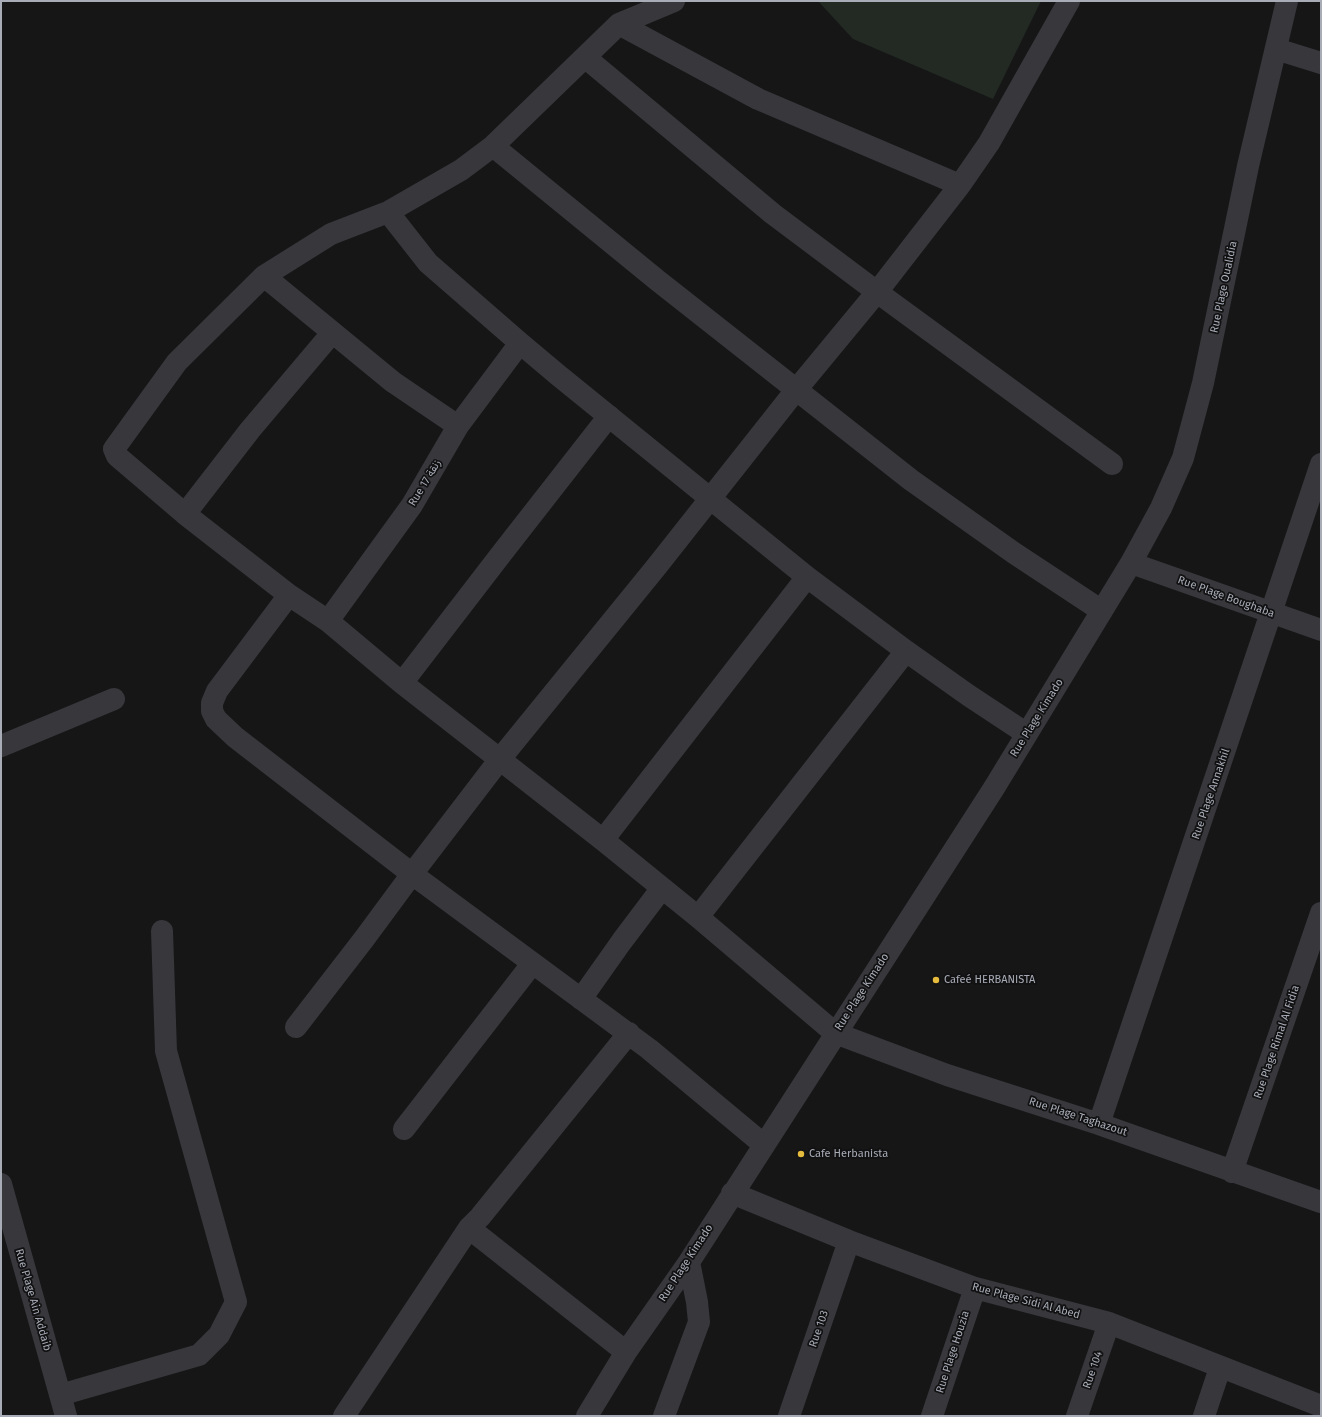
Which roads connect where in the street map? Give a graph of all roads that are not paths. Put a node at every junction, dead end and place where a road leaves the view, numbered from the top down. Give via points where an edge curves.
1 (674, 1) edge
2 (1068, 1) edge
3 (1287, 1) edge
4 (619, 24) junction
5 (1276, 49) junction
6 (586, 58) junction
7 (1321, 62) edge
8 (493, 146) junction
9 (960, 185) junction
10 (388, 212) junction
11 (264, 276) junction
12 (877, 292) junction
13 (332, 333) junction
14 (520, 343) junction
15 (796, 390) junction
16 (610, 416) junction
17 (458, 426) junction
18 (1112, 464) dead end
19 (1321, 464) edge
20 (710, 499) junction
21 (185, 514) junction
22 (1131, 563) junction
23 (808, 577) junction
24 (289, 595) junction
25 (1102, 611) junction
26 (1272, 613) junction
27 (328, 620) junction
28 (1321, 630) edge
29 (906, 651) junction
30 (402, 683) junction
31 (114, 698) dead end
32 (1027, 734) junction
33 (1, 746) edge
34 (500, 759) junction
35 (603, 840) junction
36 (412, 874) junction
37 (662, 888) junction
38 (1321, 913) edge
39 (698, 917) junction
40 (162, 931) dead end
41 (532, 964) junction
42 (581, 999) junction
43 (296, 1027) dead end
44 (835, 1033) junction
45 (629, 1034) junction
46 (1099, 1124) junction
47 (404, 1129) dead end
48 (763, 1144) junction
49 (1232, 1172) junction
50 (1, 1184) edge
51 (732, 1193) junction
52 (1321, 1202) edge
53 (470, 1228) junction
54 (849, 1241) junction
55 (689, 1262) junction
56 (975, 1288) junction
57 (1109, 1323) junction
58 (626, 1352) junction
59 (1220, 1368) junction
60 (60, 1395) junction
61 (1321, 1406) edge
62 (66, 1416) edge
63 (344, 1416) edge
64 (587, 1416) edge
65 (664, 1416) edge
66 (789, 1416) edge
67 (932, 1416) edge
68 (1077, 1416) edge
69 (1204, 1416) edge

1 - 4 street
2 - 9 street via 989,143
3 - 5 street, Rue Plage Oualidia
4 - 6 street
4 - 9 street via 758,99
5 - 7 street
5 - 22 street, Rue Plage Oualidia via 1248,166 1204,383 1192,427 1173,483
6 - 8 street
6 - 12 street via 773,214
8 - 10 street via 461,170
8 - 15 street
9 - 12 street
10 - 11 street via 331,234
10 - 14 street via 428,263
11 - 13 street
11 - 21 street, Rue Plage Taghazout via 177,362 114,449 117,456
12 - 15 street
12 - 18 street
13 - 17 street via 392,382
13 - 21 street via 250,430
14 - 16 street
14 - 17 street, Rue 17 زنقة
15 - 20 street
15 - 25 street via 924,489
16 - 20 street
16 - 30 street
17 - 27 street, Rue 17 زنقة via 412,505
19 - 26 street, Rue Plage Annakhil
20 - 23 street
20 - 34 street
21 - 24 street, Rue Plage Taghazout
22 - 25 street, Rue Plage Kimado
22 - 26 street, Rue Plage Boughaba
23 - 29 street
23 - 35 street
24 - 27 street, Rue Plage Taghazout
24 - 36 street via 217,691 212,711 216,719 235,737
25 - 32 street, Rue Plage Kimado
26 - 28 street, Rue Plage Boughaba
26 - 46 street, Rue Plage Annakhil
27 - 30 street, Rue Plage Taghazout
29 - 32 street
29 - 39 street
30 - 34 street, Rue Plage Taghazout
31 - 33 street
32 - 44 street, Rue Plage Kimado
34 - 35 street, Rue Plage Taghazout
34 - 36 street
35 - 37 street, Rue Plage Taghazout
36 - 41 street
36 - 43 street
37 - 39 street, Rue Plage Taghazout
37 - 42 street
38 - 49 street, Rue Plage Rimal Al Fidia
39 - 44 street, Rue Plage Taghazout
40 - 60 street via 166,1051 236,1302 219,1335 199,1354
41 - 42 street
41 - 47 street
42 - 45 street
44 - 46 street, Rue Plage Taghazout via 948,1075
44 - 48 street, Rue Plage Kimado
45 - 48 street
45 - 53 street
46 - 49 street, Rue Plage Taghazout
48 - 51 street, Rue Plage Kimado
49 - 52 street, Rue Plage Taghazout
50 - 60 street, Rue Plage Ain Addaib
51 - 54 street, Rue Plage Sidi Al Abed
51 - 55 street, Rue Plage Kimado
53 - 58 street
53 - 63 street
54 - 56 street, Rue Plage Sidi Al Abed
54 - 66 street, Rue 103
55 - 58 street, Rue Plage Kimado
55 - 65 street via 699,1322
56 - 57 street, Rue Plage Sidi Al Abed
56 - 67 street, Rue Plage Houzia
57 - 59 street, Rue Plage Sidi Al Abed
57 - 68 street, Rue 104
58 - 64 street, Rue Plage Kimado
59 - 61 street, Rue Plage Sidi Al Abed
59 - 69 street
60 - 62 street, Rue Plage Ain Addaib

